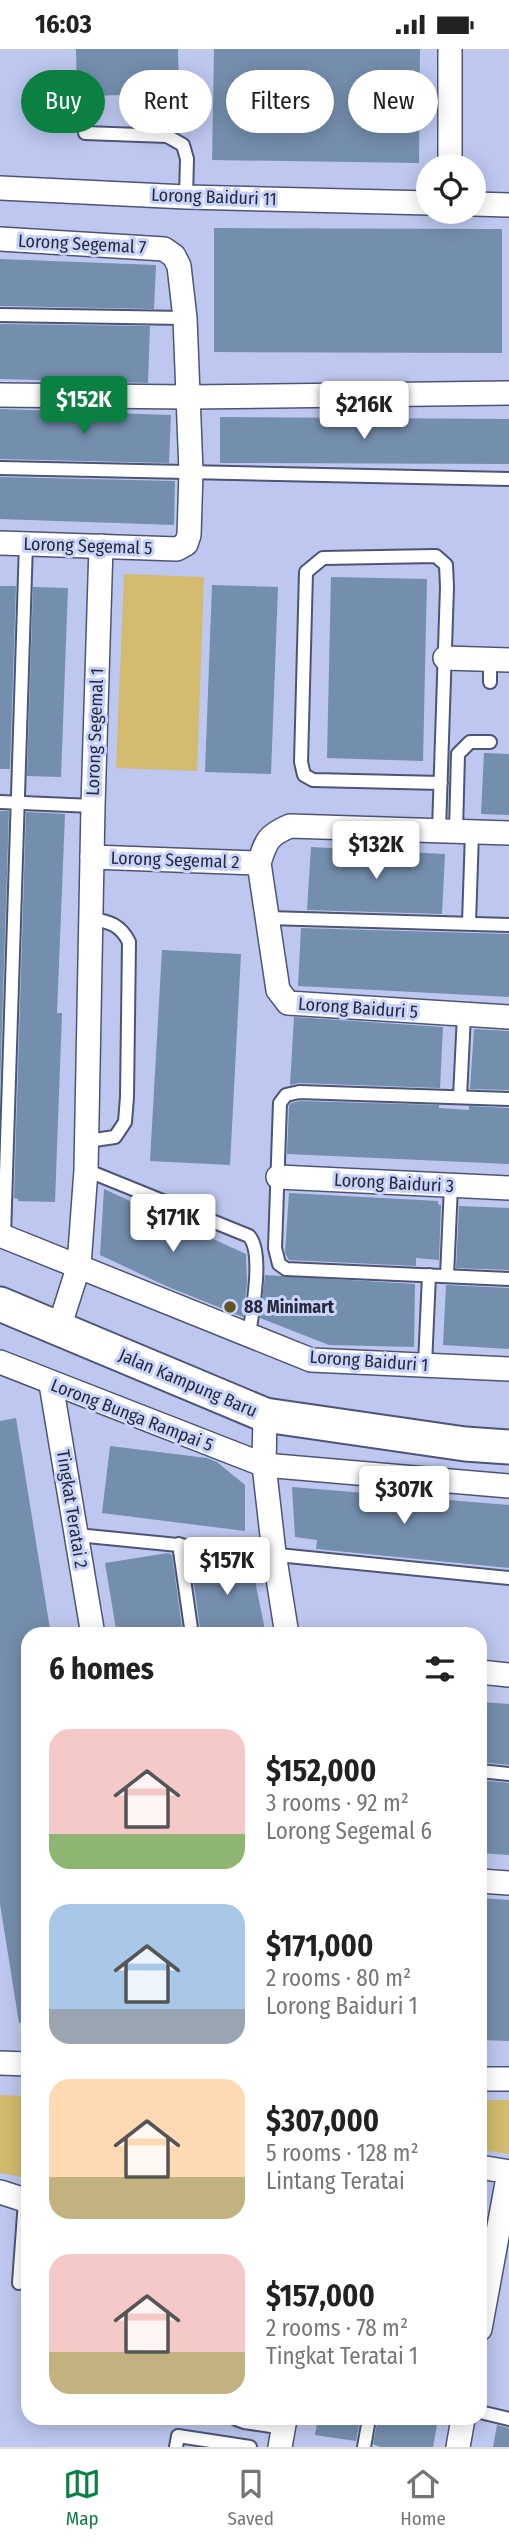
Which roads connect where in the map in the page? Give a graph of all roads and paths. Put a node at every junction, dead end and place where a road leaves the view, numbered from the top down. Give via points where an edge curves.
1 (450, 49) edge
2 (85, 133) dead end
3 (450, 154) edge
4 (0, 188) edge
5 (186, 197) junction
6 (416, 203) edge
7 (486, 204) edge
8 (509, 205) edge
9 (0, 239) edge
10 (0, 315) edge
11 (185, 318) junction
12 (509, 393) edge
13 (0, 395) edge
14 (188, 397) junction
15 (0, 468) edge
16 (191, 472) junction
17 (509, 479) edge
18 (0, 543) edge
19 (26, 543) junction
20 (101, 546) junction
21 (445, 658) junction
22 (496, 667) edge
23 (490, 741) dead end
24 (441, 783) junction
25 (0, 802) edge
26 (17, 803) junction
27 (93, 806) junction
28 (456, 831) junction
29 (509, 833) edge
30 (262, 853) junction
31 (92, 857) junction
32 (91, 918) junction
33 (268, 918) junction
34 (469, 923) junction
35 (509, 925) edge
36 (5, 998) edge
37 (464, 1015) junction
38 (509, 1017) edge
39 (460, 1097) junction
40 (509, 1099) edge
41 (87, 1141) junction
42 (86, 1170) junction
43 (278, 1177) junction
44 (452, 1186) junction
45 (509, 1188) edge
46 (2, 1235) edge
47 (79, 1265) junction
48 (429, 1275) junction
49 (447, 1276) junction
50 (509, 1279) edge
51 (0, 1304) edge
52 (60, 1328) junction
53 (249, 1335) junction
54 (0, 1362) edge
55 (425, 1365) junction
56 (509, 1369) edge
57 (51, 1384) junction
58 (265, 1415) junction
59 (509, 1447) edge
60 (264, 1465) junction
61 (509, 1486) edge
62 (77, 1535) junction
63 (179, 1544) junction
64 (274, 1553) junction
65 (509, 1577) edge
66 (92, 1627) edge
67 (191, 1627) edge
68 (286, 1627) edge
69 (487, 1673) edge
70 (509, 1675) edge
71 (487, 1772) edge
72 (509, 1774) edge
73 (487, 1881) edge
74 (509, 1883) edge
75 (0, 2063) edge
76 (21, 2064) edge
77 (487, 2079) edge
78 (509, 2079) edge
79 (487, 2168) edge
80 (509, 2172) edge
81 (0, 2192) edge
82 (21, 2199) edge
83 (21, 2260) edge
84 (19, 2283) dead end
85 (487, 2291) edge
86 (487, 2414) edge
87 (509, 2419) edge
88 (257, 2425) edge
89 (368, 2425) edge
90 (462, 2425) edge
91 (283, 2431) edge
92 (176, 2447) edge
93 (250, 2447) edge
94 (364, 2447) edge
95 (458, 2447) edge

1 - 3 street
2 - 5 lane via 167,136 183,145
4 - 5 street, Lorong Baiduri 11
5 - 6 street, Lorong Baiduri 11
7 - 8 street
9 - 11 street, Lorong Segemal 7 via 164,249 179,266
10 - 11 lane
11 - 14 street
12 - 14 street
13 - 14 street
14 - 16 street
15 - 16 lane
16 - 17 lane
16 - 20 street, Lorong Segemal 5 via 186,544 177,549
18 - 19 street, Lorong Segemal 5
19 - 20 street, Lorong Segemal 5
19 - 26 lane
20 - 27 street, Lorong Segemal 1
21 - 22 street
21 - 24 lane
21 - 24 lane via 446,565 436,556 323,558 306,572 304,775
23 - 28 lane via 470,742 458,754
24 - 28 lane
25 - 26 lane
26 - 27 lane
26 - 36 lane
27 - 31 street, Lorong Segemal 1
28 - 29 street
28 - 30 street via 290,826 274,832
28 - 34 lane
30 - 31 street, Lorong Segemal 2
30 - 33 street, Lorong Baiduri 5
31 - 32 street, Lorong Segemal 1
32 - 41 street, Lorong Segemal 1
32 - 41 lane via 116,924 129,942 127,1097 125,1122 115,1137
33 - 34 lane
33 - 37 street, Lorong Baiduri 5 via 278,991 288,1003
34 - 35 lane
36 - 46 lane
37 - 38 street, Lorong Baiduri 5
37 - 39 lane
39 - 40 lane
39 - 43 lane via 286,1095 280,1103
41 - 42 street, Lorong Segemal 1
42 - 47 street, Lorong Segemal 1
42 - 53 lane via 254,1242
43 - 44 street, Lorong Baiduri 3
43 - 48 lane via 275,1248 279,1264 286,1269
44 - 45 street, Lorong Baiduri 3
44 - 49 lane
46 - 47 street, Lorong Baiduri 1
47 - 52 street, Lorong Segemal 1
47 - 53 street, Lorong Baiduri 1
48 - 49 lane
48 - 55 lane
49 - 50 lane
51 - 52 street, Jalan Kampung Baru
52 - 58 street, Jalan Kampung Baru
53 - 55 street, Lorong Baiduri 1 via 311,1360
54 - 57 street, Lorong Bunga Rampai 5
55 - 56 street, Lorong Baiduri 1
57 - 60 street, Lorong Bunga Rampai 5
57 - 62 street, Tingkat Teratai 2
58 - 59 street, Jalan Kampung Baru
58 - 60 street
60 - 61 street, Lorong Bunga Rampai 5
60 - 64 street
62 - 63 lane
62 - 66 street, Tingkat Teratai 2
63 - 64 lane
63 - 67 lane
64 - 65 lane
64 - 68 street
69 - 70 street
71 - 72 lane
73 - 74 street
75 - 76 street
77 - 78 street
79 - 80 street
80 - 85 street
81 - 82 street
83 - 84 lane
86 - 87 lane
88 - 91 lane
89 - 94 lane
90 - 95 street
92 - 93 lane via 178,2436

